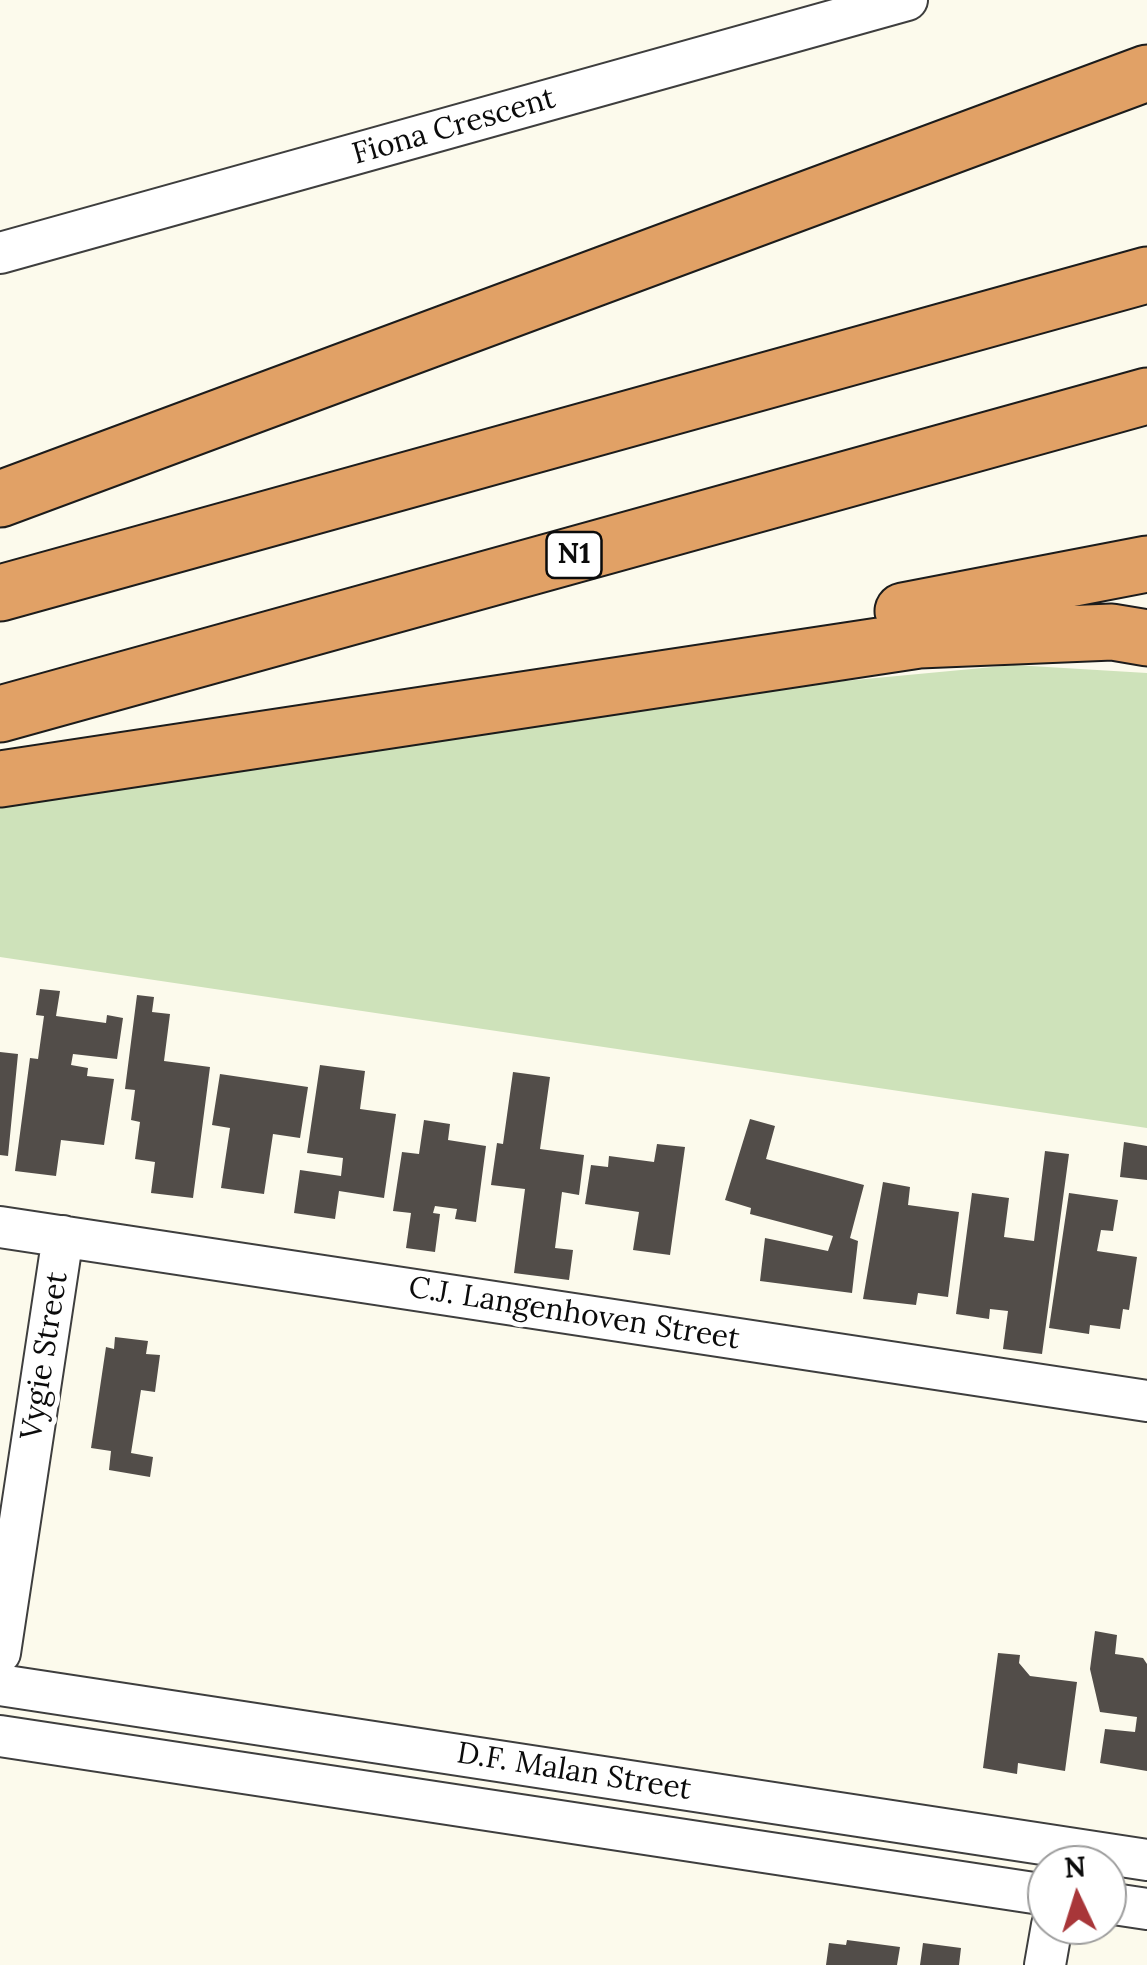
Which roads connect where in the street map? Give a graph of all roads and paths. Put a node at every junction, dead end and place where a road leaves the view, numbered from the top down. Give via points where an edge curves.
1 (907, 0) edge
2 (1147, 73) edge
3 (0, 253) edge
4 (1147, 275) edge
5 (1147, 396) edge
6 (0, 499) edge
7 (1147, 564) edge
8 (0, 593) edge
9 (1147, 638) edge
10 (0, 714) edge
11 (243, 740) junction
12 (0, 779) edge
13 (0, 1226) edge
14 (64, 1236) junction
15 (1147, 1401) edge
16 (0, 1653) edge
17 (0, 1685) edge
18 (0, 1736) edge
19 (1027, 1851) edge
20 (1027, 1892) edge

1 - 3 street, Fiona Crescent
2 - 6 highway
4 - 8 highway
5 - 10 highway, N1
7 - 11 highway
9 - 11 highway via 1094,632 919,640
11 - 12 highway
13 - 14 street, C.J. Langenhoven Street
14 - 15 street, C.J. Langenhoven Street
14 - 16 street, Vygie Street
17 - 19 street, D.F. Malan Street
18 - 20 street, D.F. Malan Street

